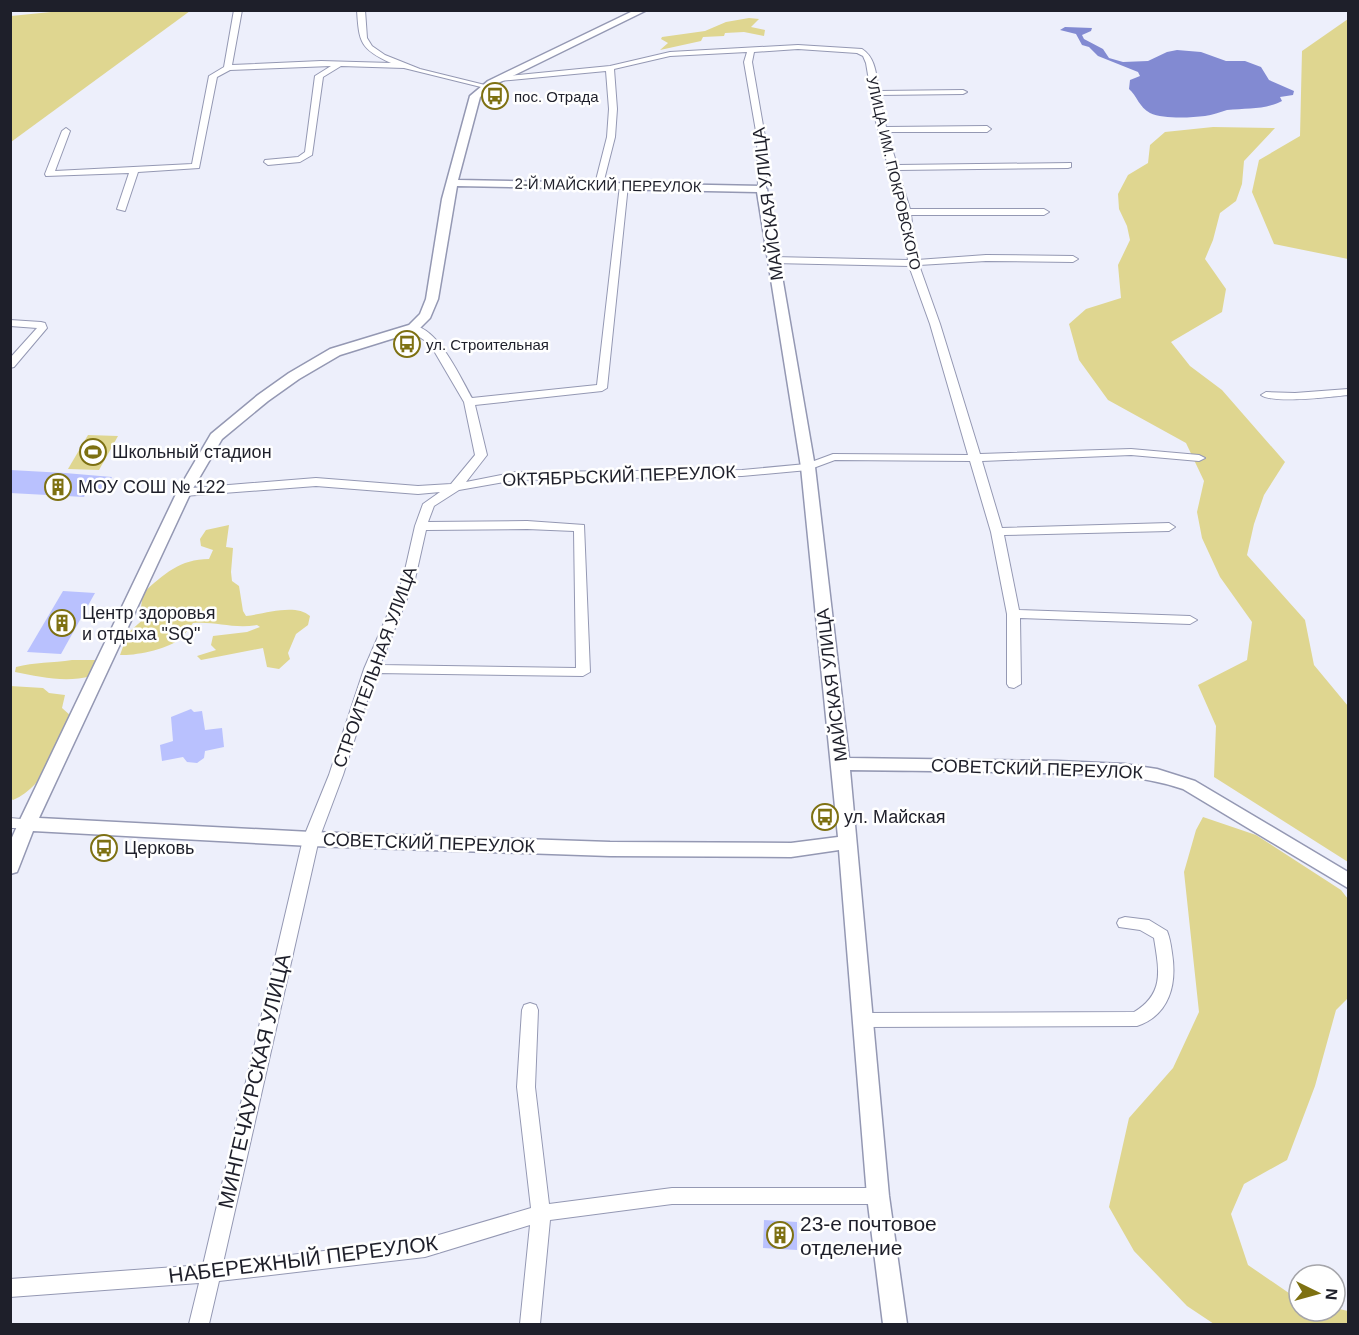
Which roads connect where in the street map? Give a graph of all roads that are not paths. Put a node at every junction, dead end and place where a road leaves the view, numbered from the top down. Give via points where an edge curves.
1 (237, 10) edge
2 (361, 10) edge
3 (644, 10) edge
4 (752, 50) junction
5 (340, 64) junction
6 (407, 66) junction
7 (228, 68) junction
8 (610, 68) junction
9 (499, 79) junction
10 (485, 86) junction
11 (963, 92) dead end
12 (874, 93) junction
13 (987, 129) dead end
14 (66, 130) dead end
15 (882, 130) junction
16 (268, 162) dead end
17 (1068, 165) dead end
18 (891, 168) junction
19 (134, 170) junction
20 (453, 183) junction
21 (599, 184) junction
22 (624, 185) junction
23 (762, 189) junction
24 (122, 209) dead end
25 (906, 212) junction
26 (1044, 212) dead end
27 (1073, 259) dead end
28 (773, 260) junction
29 (912, 263) junction
30 (10, 323) edge
31 (412, 328) junction
32 (10, 365) edge
33 (1348, 392) edge
34 (1266, 396) dead end
35 (470, 402) junction
36 (978, 458) junction
37 (1199, 458) dead end
38 (808, 467) junction
39 (455, 487) junction
40 (184, 492) junction
41 (421, 526) junction
42 (1170, 527) dead end
43 (997, 532) junction
44 (1013, 614) junction
45 (1190, 620) dead end
46 (371, 669) junction
47 (1014, 684) dead end
48 (841, 764) junction
49 (19, 823) edge
50 (311, 839) junction
51 (847, 842) junction
52 (10, 867) edge
53 (1348, 881) edge
54 (1125, 923) dead end
55 (530, 1010) dead end
56 (862, 1020) junction
57 (878, 1196) junction
58 (541, 1213) junction
59 (209, 1273) junction
60 (10, 1288) edge
61 (199, 1324) edge
62 (530, 1324) edge
63 (895, 1324) edge

1 - 7 street
2 - 6 street via 363,38 370,48
3 - 9 street
4 - 8 street, УЛИЦА ИМ. ПОКРОВСКОГО via 670,54
4 - 12 street, УЛИЦА ИМ. ПОКРОВСКОГО via 859,51 870,63
4 - 23 street, МАЙСКАЯ УЛИЦА via 748,62 761,137
5 - 6 street
5 - 7 street
5 - 16 street via 319,76 309,153 300,159
6 - 10 street
7 - 19 street via 213,76 196,166
8 - 9 street, УЛИЦА ИМ. ПОКРОВСКОГО
8 - 21 street via 611,137
9 - 10 street
10 - 20 street via 473,101
11 - 12 street
12 - 15 street, УЛИЦА ИМ. ПОКРОВСКОГО
13 - 15 street
14 - 19 street via 50,174
15 - 18 street, УЛИЦА ИМ. ПОКРОВСКОГО
17 - 18 street
18 - 25 street, УЛИЦА ИМ. ПОКРОВСКОГО
19 - 24 street
20 - 21 street, 2-Й МАЙСКИЙ ПЕРЕУЛОК
20 - 31 street via 432,299 426,315
21 - 22 street, 2-Й МАЙСКИЙ ПЕРЕУЛОК
22 - 23 street, 2-Й МАЙСКИЙ ПЕРЕУЛОК
22 - 35 street via 602,388
23 - 28 street, МАЙСКАЯ УЛИЦА
25 - 26 street
25 - 29 street, УЛИЦА ИМ. ПОКРОВСКОГО
27 - 29 street via 986,258
28 - 29 street
28 - 38 street, МАЙСКАЯ УЛИЦА
29 - 36 street, УЛИЦА ИМ. ПОКРОВСКОГО
30 - 32 street via 42,328
31 - 35 street, СТРОИТЕЛЬНАЯ УЛИЦА via 434,342
31 - 40 street via 335,352 263,398 216,437
33 - 34 street
35 - 39 street, СТРОИТЕЛЬНАЯ УЛИЦА via 481,455
36 - 37 street, ОКТЯБРЬСКИЙ ПЕРЕУЛОК via 1131,452
36 - 38 street, ОКТЯБРЬСКИЙ ПЕРЕУЛОК via 833,457
36 - 43 street, УЛИЦА ИМ. ПОКРОВСКОГО
38 - 39 street, ОКТЯБРЬСКИЙ ПЕРЕУЛОК via 742,473 516,476
38 - 48 street, МАЙСКАЯ УЛИЦА
39 - 40 street, ОКТЯБРЬСКИЙ ПЕРЕУЛОК via 418,490 316,482
39 - 41 street, СТРОИТЕЛЬНАЯ УЛИЦА via 429,504
40 - 49 street
41 - 46 street, СТРОИТЕЛЬНАЯ УЛИЦА via 408,579
41 - 46 street via 580,528 583,672
42 - 43 street
43 - 44 street, УЛИЦА ИМ. ПОКРОВСКОГО
44 - 45 street
44 - 47 street, УЛИЦА ИМ. ПОКРОВСКОГО
46 - 50 street, СТРОИТЕЛЬНАЯ УЛИЦА
48 - 51 street, МАЙСКАЯ УЛИЦА
48 - 53 street, СОВЕТСКИЙ ПЕРЕУЛОК via 1025,766 1166,776 1189,785
49 - 50 street, СОВЕТСКИЙ ПЕРЕУЛОК
49 - 52 street
50 - 51 street, СОВЕТСКИЙ ПЕРЕУЛОК via 610,849 791,850
50 - 59 street, МИНГЕЧАУРСКАЯ УЛИЦА
51 - 56 street, МАЙСКАЯ УЛИЦА
54 - 56 street via 1143,924 1161,935 1167,973 1164,995 1150,1012 1137,1019
55 - 58 street via 526,1087
56 - 57 street, МАЙСКАЯ УЛИЦА
57 - 58 street, НАБЕРЕЖНЫЙ ПЕРЕУЛОК via 672,1196
57 - 63 street, МАЙСКАЯ УЛИЦА
58 - 59 street, НАБЕРЕЖНЫЙ ПЕРЕУЛОК via 425,1248
58 - 62 street
59 - 60 street, НАБЕРЕЖНЫЙ ПЕРЕУЛОК
59 - 61 street, МИНГЕЧАУРСКАЯ УЛИЦА

